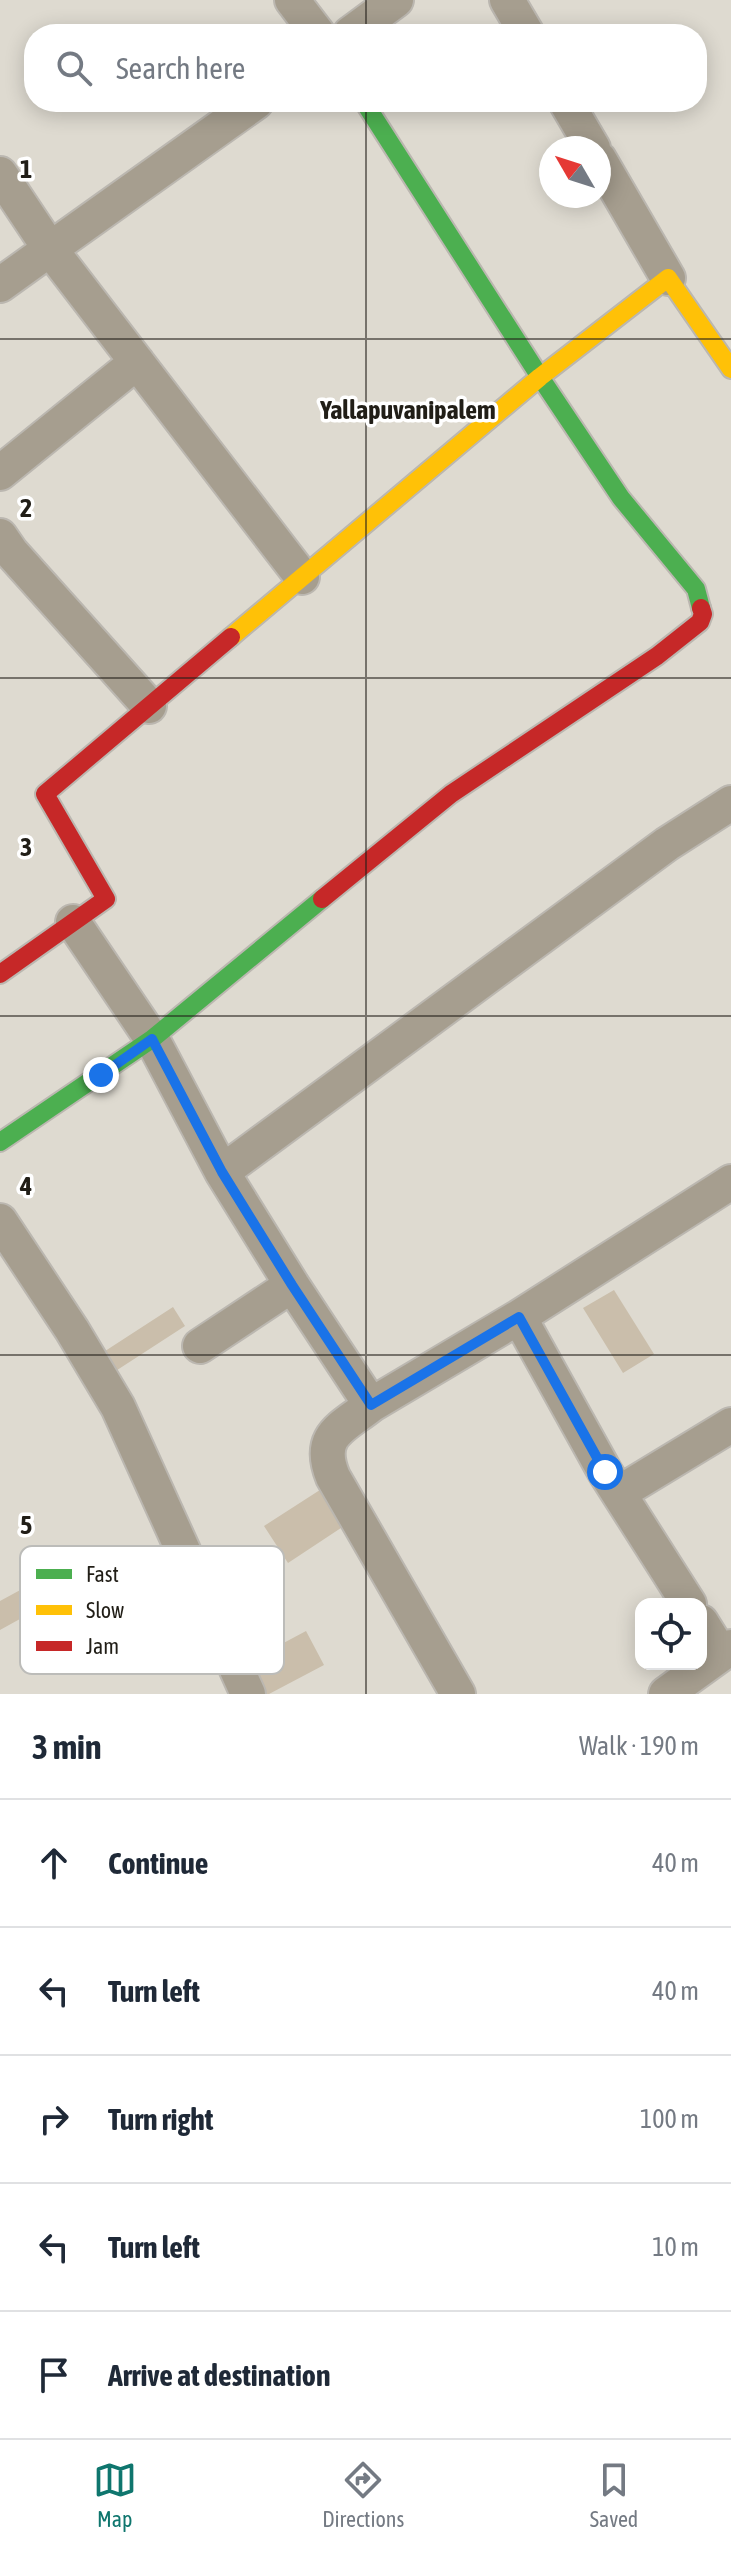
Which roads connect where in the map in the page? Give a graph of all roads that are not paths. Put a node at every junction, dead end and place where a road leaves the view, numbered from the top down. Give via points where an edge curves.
1 (292, 0) edge
2 (396, 0) edge
3 (507, 0) edge
4 (310, 24) edge
5 (364, 24) edge
6 (521, 24) edge
7 (242, 112) edge
8 (370, 112) edge
9 (572, 112) edge
10 (586, 136) edge
11 (0, 174) edge
12 (611, 180) edge
13 (50, 249) junction
14 (668, 278) junction
15 (0, 285) edge
16 (137, 362) junction
17 (731, 369) edge
18 (540, 377) junction
19 (0, 473) edge
20 (0, 536) edge
21 (302, 577) junction
22 (149, 706) junction
23 (731, 803) edge
24 (73, 922) junction
25 (0, 974) edge
26 (152, 1039) junction
27 (0, 1142) edge
28 (222, 1172) junction
29 (731, 1182) edge
30 (3, 1230) edge
31 (292, 1285) junction
32 (519, 1317) junction
33 (200, 1346) dead end
34 (371, 1405) junction
35 (731, 1425) edge
36 (619, 1493) junction
37 (181, 1546) edge
38 (685, 1598) edge
39 (707, 1629) edge
40 (726, 1651) edge
41 (239, 1674) edge
42 (248, 1694) edge
43 (458, 1694) edge
44 (666, 1694) edge

1 - 4 street
2 - 5 street
3 - 6 street
7 - 13 street
8 - 18 street
9 - 10 street
11 - 13 street
12 - 14 street
13 - 15 street
13 - 16 street
14 - 17 street
14 - 18 street
16 - 19 street
16 - 21 street
18 - 21 street
18 - 26 street via 621,498 696,589 700,622 451,794
20 - 22 street
21 - 22 street
22 - 24 street via 45,794 106,899
23 - 28 street via 655,853
24 - 25 street
24 - 26 street
26 - 27 street
26 - 28 street
28 - 31 street
29 - 32 street
30 - 37 street via 118,1407
31 - 33 street
31 - 34 street
32 - 34 street
32 - 36 street
34 - 43 street via 329,1440 327,1463
35 - 36 street
36 - 38 street
39 - 40 street
40 - 44 street
41 - 42 street

